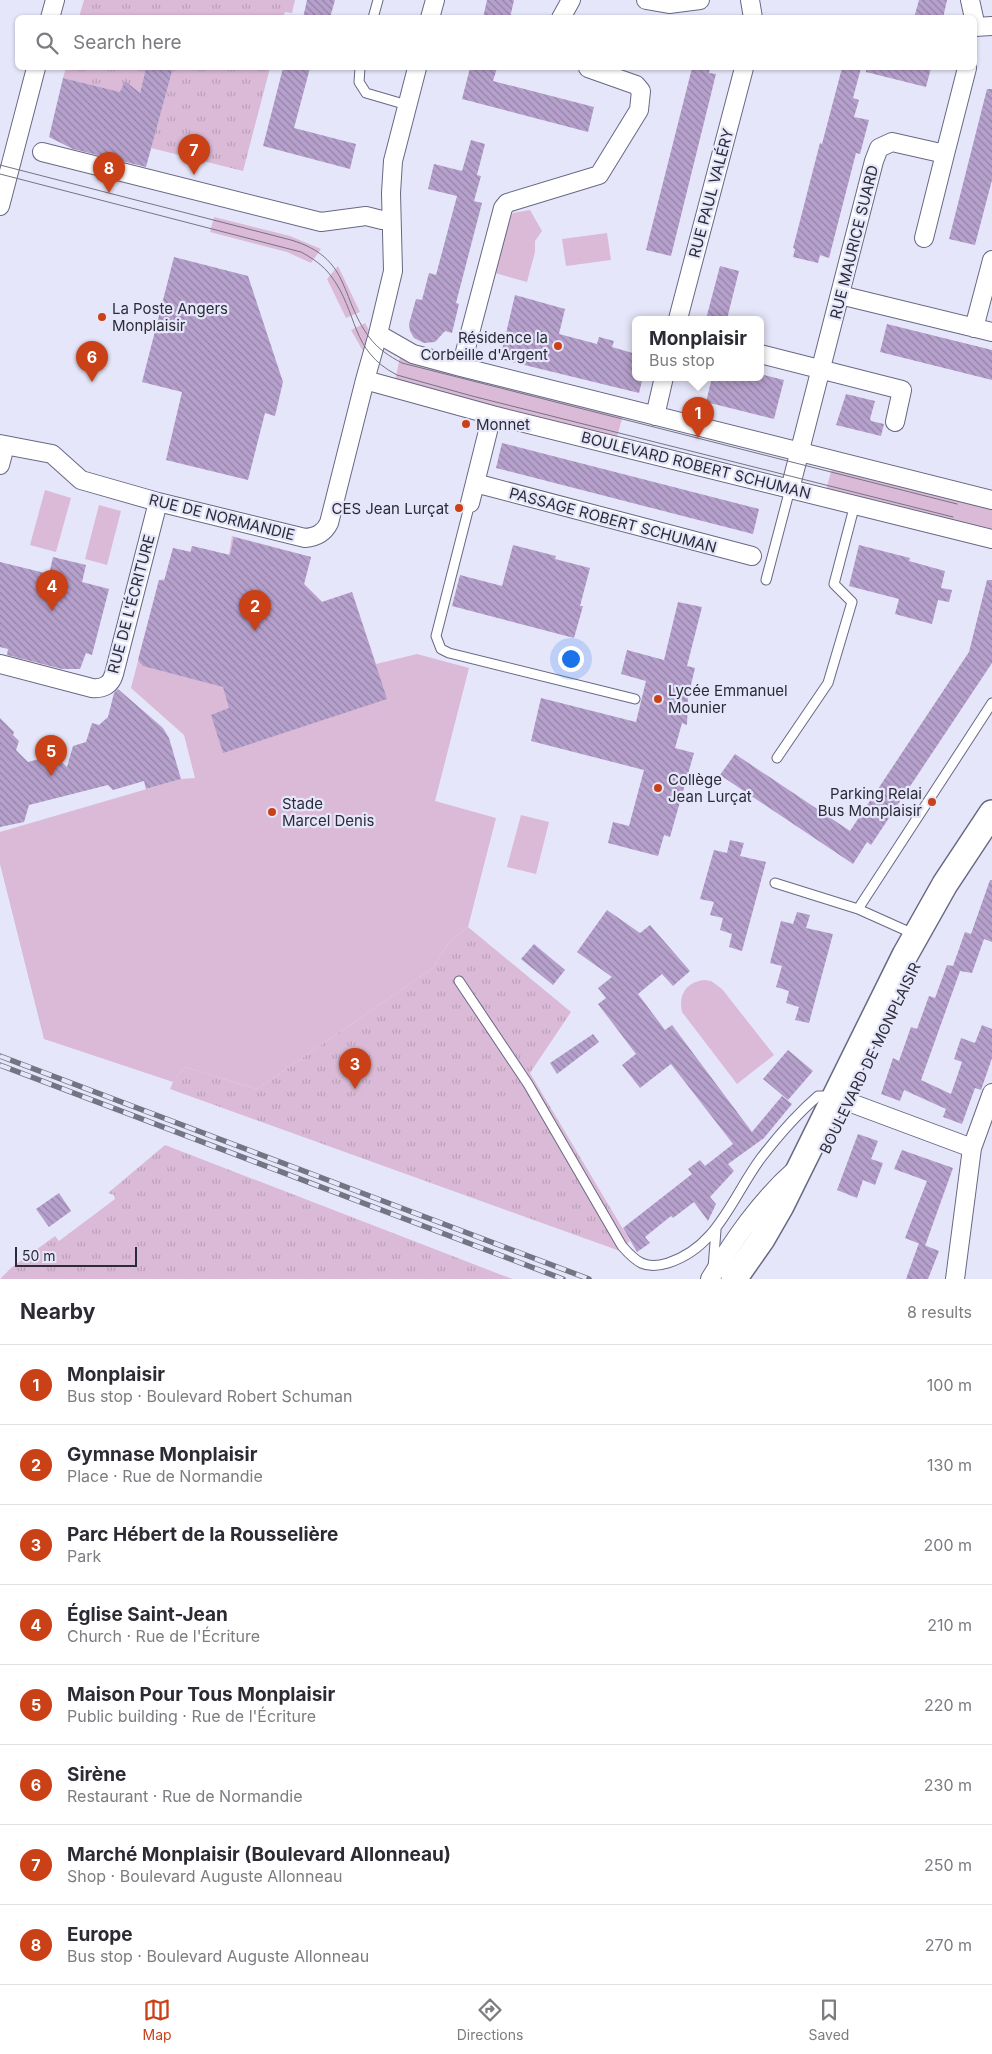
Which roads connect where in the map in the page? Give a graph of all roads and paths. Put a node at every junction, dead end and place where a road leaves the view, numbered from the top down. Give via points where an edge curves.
1 (55, 0) edge
2 (378, 0) edge
3 (435, 0) edge
4 (571, 0) edge
5 (646, 0) edge
6 (700, 0) edge
7 (750, 0) edge
8 (970, 0) edge
9 (51, 15) edge
10 (375, 15) edge
11 (431, 15) edge
12 (564, 15) edge
13 (752, 15) edge
14 (973, 15) edge
15 (992, 26) edge
16 (977, 28) edge
17 (35, 70) edge
18 (360, 70) edge
19 (417, 70) edge
20 (594, 70) edge
21 (743, 70) edge
22 (966, 70) edge
23 (408, 105) junction
24 (7, 152) edge
25 (42, 152) dead end
26 (945, 154) junction
27 (3, 183) edge
28 (0, 206) edge
29 (387, 220) junction
30 (924, 238) dead end
31 (992, 260) edge
32 (840, 295) junction
33 (679, 316) edge
34 (974, 328) junction
35 (992, 332) edge
36 (378, 334) junction
37 (764, 355) edge
38 (460, 367) junction
39 (821, 369) junction
40 (365, 380) junction
41 (663, 381) edge
42 (492, 415) junction
43 (655, 416) junction
44 (895, 422) dead end
45 (2, 445) edge
46 (800, 452) junction
47 (0, 465) edge
48 (475, 484) junction
49 (790, 489) junction
50 (992, 500) edge
51 (158, 502) junction
52 (470, 503) joint
53 (855, 504) junction
54 (992, 539) edge
55 (752, 556) dead end
56 (766, 580) dead end
57 (0, 664) edge
58 (635, 699) dead end
59 (992, 703) edge
60 (777, 758) dead end
61 (992, 813) edge
62 (992, 838) edge
63 (775, 883) dead end
64 (858, 909) junction
65 (916, 935) junction
66 (459, 981) dead end
67 (992, 1093) edge
68 (841, 1099) junction
69 (972, 1148) junction
70 (716, 1230) junction
71 (719, 1277) edge
72 (750, 1279) edge
73 (955, 1279) edge

1 - 9 street
2 - 10 lane
3 - 11 street
4 - 12 street
5 - 6 street via 669,4
7 - 13 street
8 - 14 street
15 - 16 street
17 - 24 street
18 - 23 lane via 359,82 366,93
19 - 23 street, RUE DE NORMANDIE
20 - 38 street via 636,85 641,92 639,110 599,175 507,203 503,208
21 - 33 street, RUE PAUL VALÉRY
22 - 26 street
23 - 29 street, RUE DE NORMANDIE via 394,161
24 - 27 street
25 - 29 street via 321,222 366,216
26 - 30 street
26 - 32 street, RUE MAURICE SUARD via 892,142 879,148
27 - 28 street
29 - 36 street, RUE DE NORMANDIE via 394,254 393,271
31 - 34 street
32 - 34 street
32 - 39 street, RUE MAURICE SUARD
34 - 35 street
36 - 38 street via 414,354
36 - 40 street, RUE DE NORMANDIE
37 - 39 street
38 - 43 street
39 - 44 street via 902,390
39 - 46 street, RUE MAURICE SUARD
40 - 42 street, BOULEVARD ROBERT SCHUMAN
40 - 51 street, RUE DE NORMANDIE via 329,523 318,535 306,538
41 - 43 street
42 - 48 street
42 - 49 street, BOULEVARD ROBERT SCHUMAN
43 - 46 street
45 - 47 street
45 - 51 street, RUE DE NORMANDIE via 52,454 81,480
46 - 49 street, RUE MAURICE SUARD
46 - 50 street
48 - 52 street
48 - 55 street, PASSAGE ROBERT SCHUMAN
49 - 53 street, BOULEVARD ROBERT SCHUMAN
49 - 56 lane
51 - 57 street, RUE DE L'ÉCRITURE via 110,682 102,688 92,688
52 - 58 lane via 436,636 441,649
53 - 54 street, BOULEVARD ROBERT SCHUMAN
53 - 60 lane via 832,576 834,584 852,602 828,683
59 - 64 lane
61 - 65 main road, BOULEVARD DE MONPLAISIR
62 - 68 main road, BOULEVARD DE MONPLAISIR via 947,907
63 - 64 lane
64 - 65 lane
65 - 68 main road, BOULEVARD DE MONPLAISIR
66 - 70 lane via 528,1084 622,1246 634,1261 660,1266 687,1256
67 - 69 street
68 - 69 street
68 - 70 lane via 818,1096 802,1109 761,1158
68 - 71 main road, BOULEVARD DE MONPLAISIR via 766,1231
68 - 72 main road, BOULEVARD DE MONPLAISIR via 794,1210
69 - 73 street
70 - 71 lane

